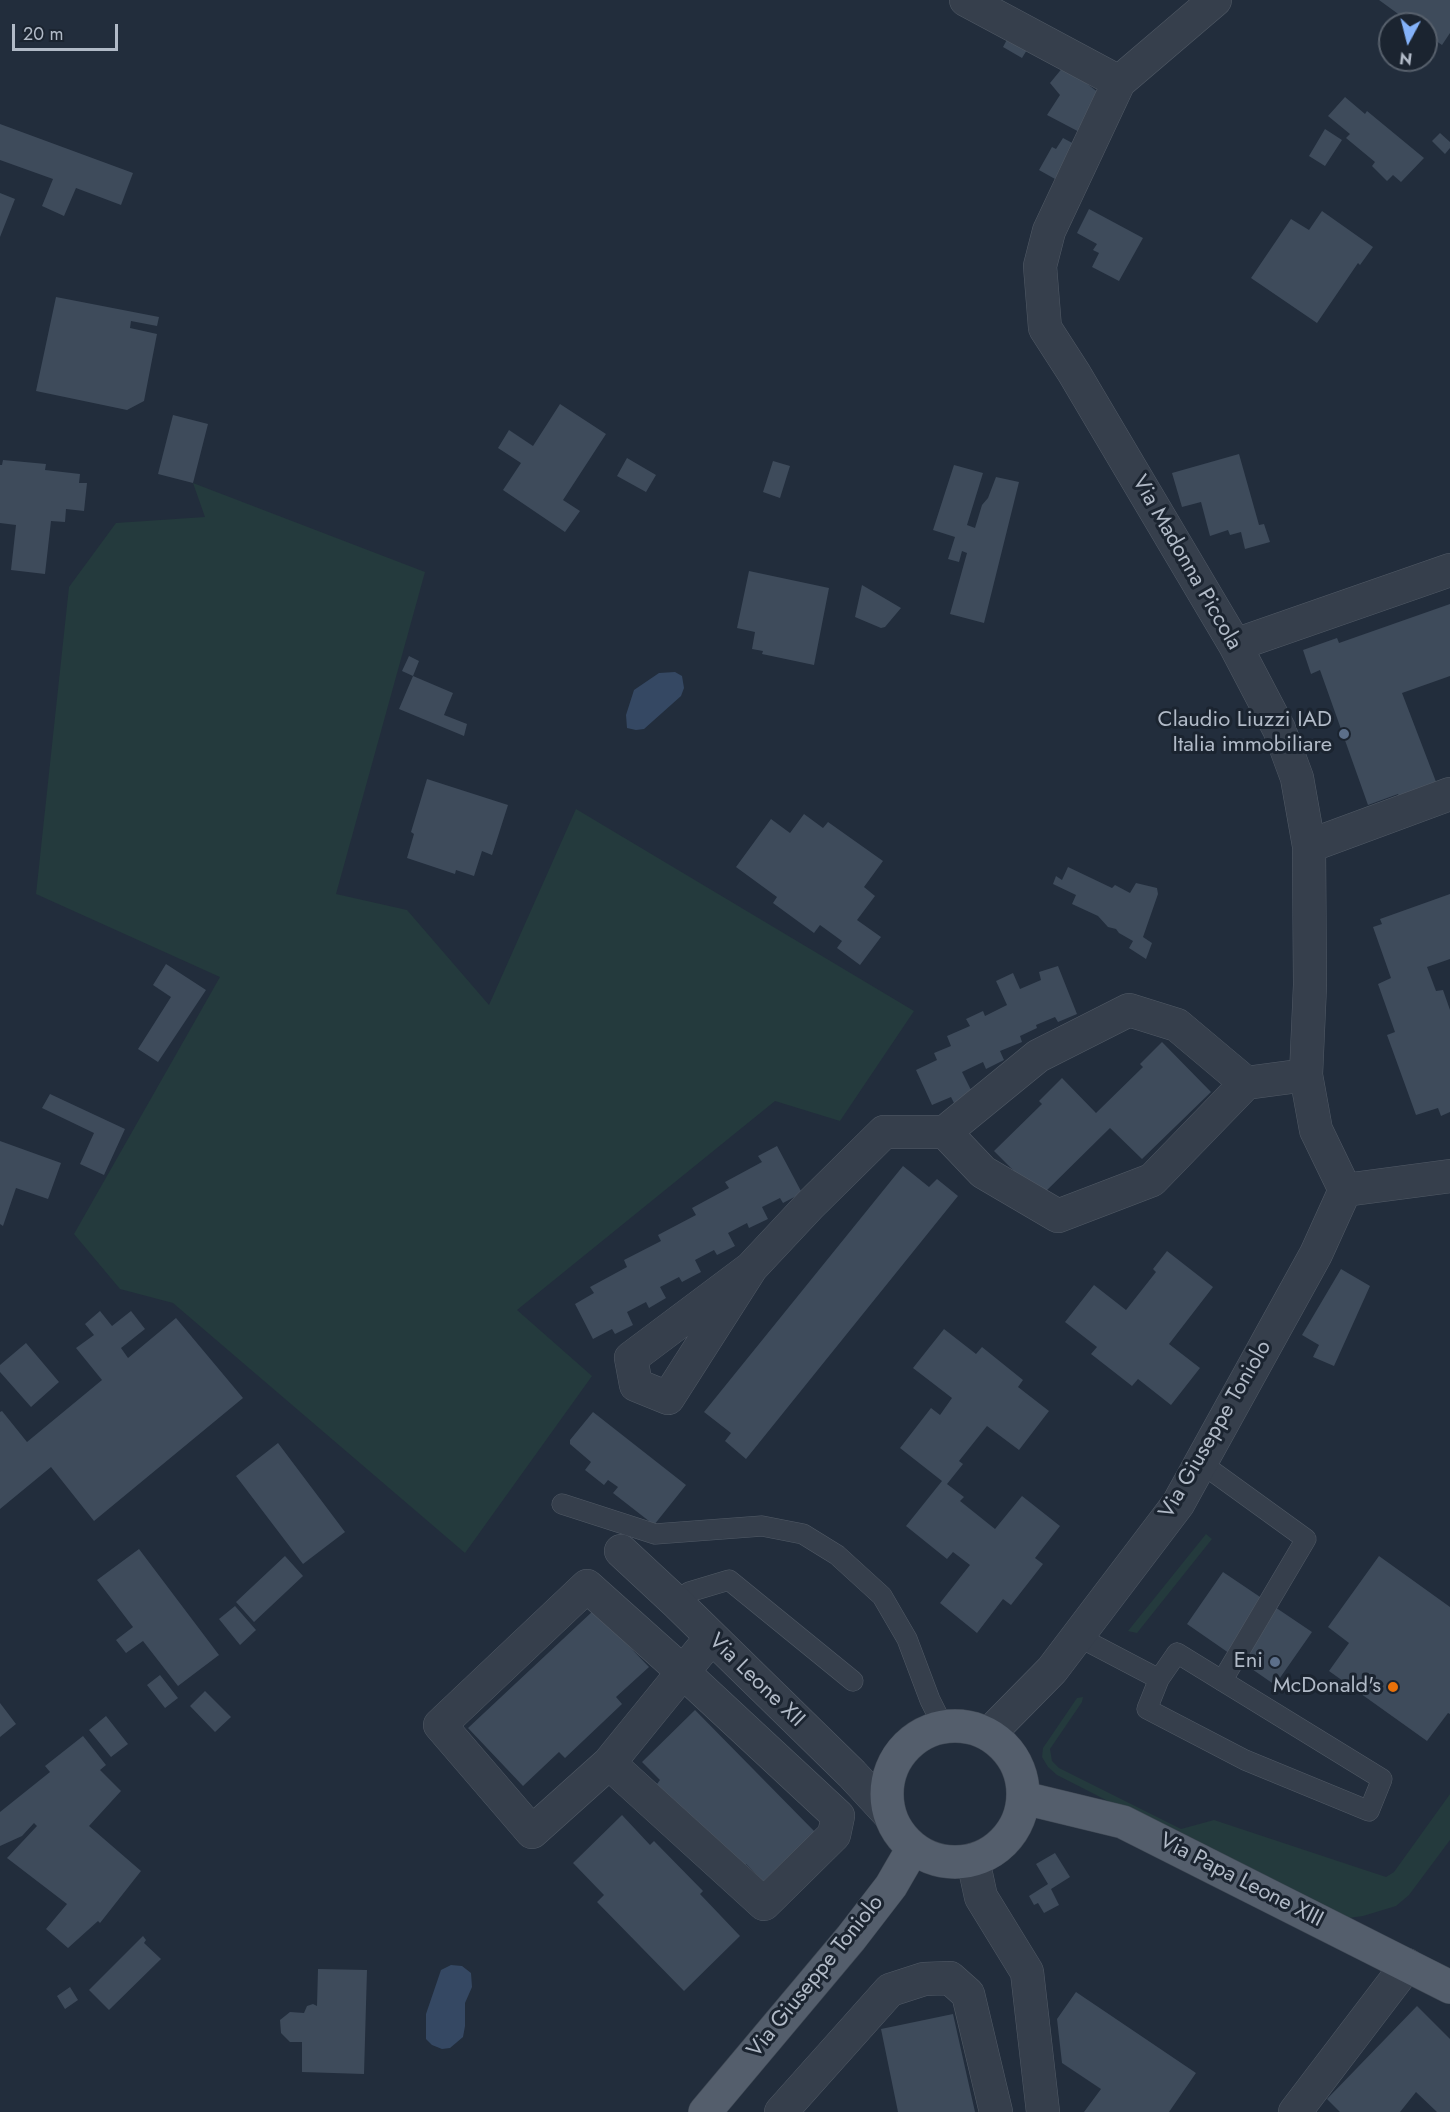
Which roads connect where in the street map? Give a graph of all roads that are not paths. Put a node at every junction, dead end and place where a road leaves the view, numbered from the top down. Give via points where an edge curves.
1 (966, 0) edge
2 (1215, 0) edge
3 (1119, 82) junction
4 (1450, 570) edge
5 (1235, 645) junction
6 (1450, 794) edge
7 (1309, 846) junction
8 (1306, 1075) junction
9 (1246, 1083) junction
10 (945, 1132) junction
11 (1450, 1176) edge
12 (1345, 1190) junction
13 (751, 1268) dead end
14 (1201, 1463) junction
15 (562, 1504) dead end
16 (621, 1551) dead end
17 (677, 1603) junction
18 (1077, 1636) junction
19 (711, 1638) junction
20 (683, 1672) junction
21 (1159, 1679) junction
22 (853, 1681) dead end
23 (1222, 1681) junction
24 (943, 1726) junction
25 (989, 1734) junction
26 (609, 1763) junction
27 (1024, 1798) junction
28 (889, 1814) junction
29 (913, 1848) junction
30 (973, 1860) junction
31 (1407, 1965) junction
32 (1450, 1987) edge
33 (716, 2109) edge
34 (781, 2112) edge
35 (996, 2112) edge
36 (1043, 2112) edge
37 (1295, 2112) edge

1 - 3 street
2 - 3 street, Via Madonna Piccola
3 - 5 street, Via Madonna Piccola via 1049,231 1040,266 1046,328
4 - 5 street
5 - 7 street, Via Madonna Piccola via 1279,729 1297,778
6 - 7 street
7 - 8 street, Via Madonna Piccola
8 - 9 street
8 - 12 street, Via Madonna Piccola via 1316,1130
9 - 10 street via 1177,1025 1128,1010 1038,1056
9 - 10 street via 1152,1180 1058,1216 983,1173
10 - 13 street via 884,1132
11 - 12 street
12 - 14 street, Via Giuseppe Toniolo via 1316,1254
14 - 18 street, Via Giuseppe Toniolo via 1178,1504
14 - 23 lane via 1306,1539
15 - 24 lane via 655,1534 762,1526 803,1534 837,1555 882,1596 907,1639
16 - 17 street, Via Leone XII
17 - 19 street, Via Leone XII
17 - 22 lane via 689,1592 729,1581
18 - 21 lane
18 - 25 street, Via Giuseppe Toniolo via 1052,1670
19 - 20 street
19 - 28 street, Via Leone XII
20 - 26 street
20 - 26 street via 838,1816 834,1835 764,1904
20 - 26 street via 587,1586 440,1725 532,1832
21 - 23 lane via 1177,1653
21 - 23 lane via 1147,1709 1245,1760 1369,1811 1382,1779
24 - 25 main road via 967,1726
24 - 28 main road via 921,1734 903,1748 891,1768 886,1790
25 - 27 main road via 1008,1750 1020,1773
27 - 30 main road via 1019,1819 1008,1837 993,1851
27 - 31 main road, Via Papa Leone XIII via 1122,1822
28 - 29 main road via 902,1839
29 - 30 main road via 932,1858 952,1862
29 - 33 main road, Via Giuseppe Toniolo via 891,1886
30 - 36 street via 981,1897 1027,1972
31 - 32 main road, Via Papa Leone XIII
31 - 37 street
34 - 35 street via 890,1990 924,1979 950,1978 968,1994

